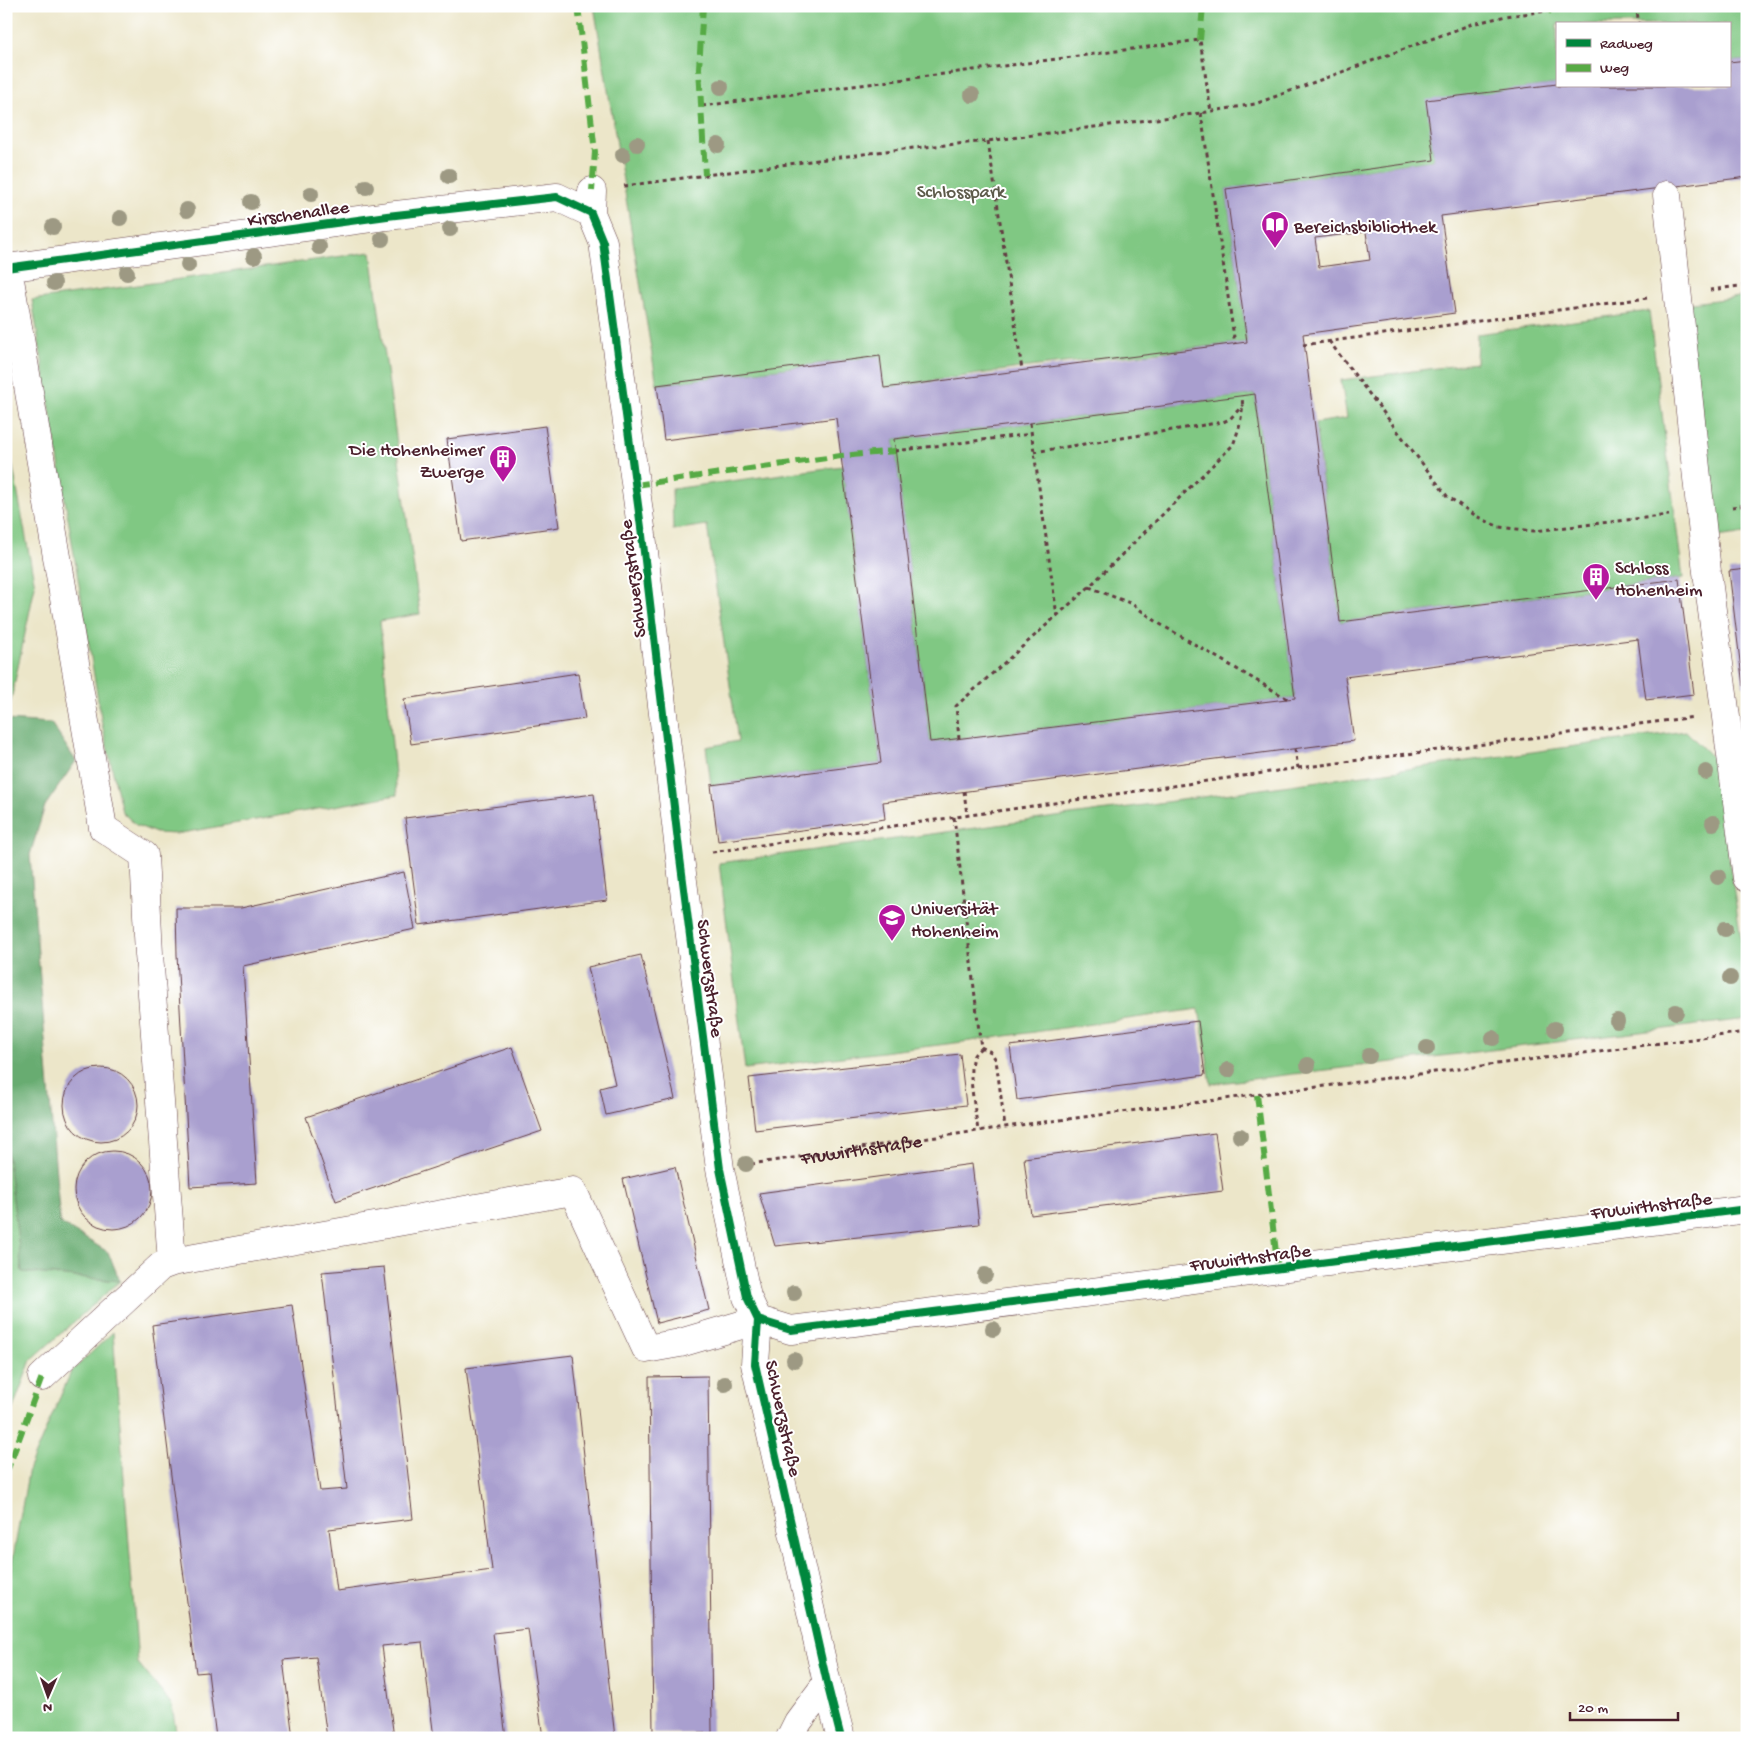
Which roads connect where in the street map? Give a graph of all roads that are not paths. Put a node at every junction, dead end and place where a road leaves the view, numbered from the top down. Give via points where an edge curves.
1 (1666, 194) dead end
2 (591, 202) joint
3 (7, 268) edge
4 (1747, 878) edge
5 (1747, 1208) edge
6 (172, 1262) junction
7 (758, 1320) junction
8 (42, 1377) dead end
9 (826, 1683) junction
10 (790, 1738) edge
11 (840, 1738) edge

1 - 4 street via 1707,572
2 - 3 street, Kirschenallee via 557,197 387,216
2 - 7 street, Schwerzstraße via 604,242 720,1169 747,1297
3 - 6 street via 103,828 144,856
5 - 7 street, Fruwirthstraße via 791,1330
6 - 7 street via 573,1191 646,1348
6 - 8 street via 161,1266
7 - 9 street, Schwerzstraße via 755,1364
9 - 10 street
9 - 11 street, Schwerzstraße

